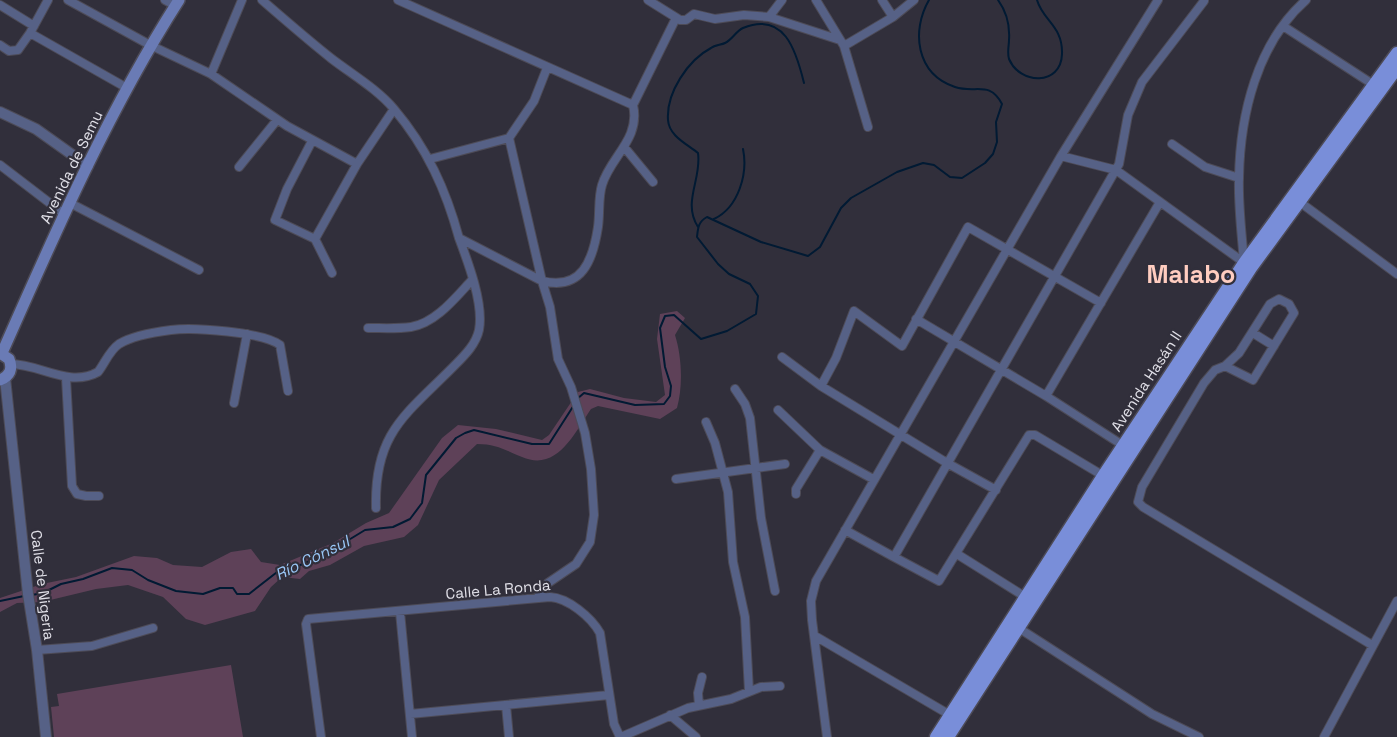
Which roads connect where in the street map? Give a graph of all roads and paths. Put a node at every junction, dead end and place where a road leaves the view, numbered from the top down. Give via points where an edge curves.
1 (48, 0) edge
2 (68, 0) edge
3 (165, 0) edge
4 (242, 0) edge
5 (262, 0) edge
6 (398, 0) edge
7 (648, 0) edge
8 (782, 0) edge
9 (816, 0) edge
10 (882, 0) edge
11 (914, 0) edge
12 (1158, 0) edge
13 (1306, 0) edge
14 (1204, 1) edge
15 (177, 3) edge
16 (0, 5) edge
17 (769, 17) junction
18 (893, 17) junction
19 (676, 18) junction
20 (1283, 26) junction
21 (32, 30) junction
22 (842, 43) junction
23 (0, 45) edge
24 (150, 46) junction
25 (1397, 53) edge
26 (547, 68) junction
27 (1397, 68) edge
28 (210, 74) junction
29 (1374, 85) junction
30 (127, 88) junction
31 (633, 105) junction
32 (394, 109) junction
33 (0, 112) edge
34 (277, 120) junction
35 (868, 128) dead end
36 (509, 138) junction
37 (312, 141) junction
38 (1172, 144) dead end
39 (625, 148) junction
40 (1061, 156) junction
41 (430, 159) junction
42 (357, 164) junction
43 (0, 165) edge
44 (88, 166) junction
45 (239, 167) dead end
46 (1116, 170) junction
47 (1239, 178) junction
48 (653, 182) dead end
49 (1295, 199) junction
50 (1160, 202) junction
51 (70, 203) junction
52 (64, 214) junction
53 (459, 238) junction
54 (315, 239) junction
55 (1007, 249) junction
56 (1248, 265) junction
57 (199, 270) dead end
58 (332, 273) dead end
59 (1397, 274) edge
60 (1055, 276) junction
61 (472, 280) junction
62 (542, 281) junction
63 (1101, 303) junction
64 (916, 319) junction
65 (368, 328) dead end
66 (247, 334) junction
67 (1253, 334) junction
68 (954, 341) junction
69 (1274, 346) junction
70 (1, 353) edge
71 (782, 357) dead end
72 (11, 364) junction
73 (1224, 366) junction
74 (1000, 368) junction
75 (66, 378) junction
76 (2, 379) edge
77 (821, 386) junction
78 (735, 389) dead end
79 (288, 391) dead end
80 (1046, 396) junction
81 (234, 403) dead end
82 (778, 410) dead end
83 (706, 422) dead end
84 (900, 434) junction
85 (1124, 446) junction
86 (820, 450) junction
87 (947, 463) junction
88 (785, 464) dead end
89 (756, 468) junction
90 (723, 472) junction
91 (676, 479) dead end
92 (873, 479) junction
93 (1108, 479) junction
94 (996, 490) junction
95 (796, 494) dead end
96 (99, 496) dead end
97 (376, 508) dead end
98 (845, 530) junction
99 (957, 554) junction
100 (894, 557) junction
101 (548, 583) junction
102 (775, 591) dead end
103 (550, 597) junction
104 (537, 598) junction
105 (1027, 598) junction
106 (1397, 602) edge
107 (400, 612) junction
108 (1014, 626) junction
109 (153, 628) dead end
110 (815, 636) junction
111 (1372, 645) junction
112 (37, 650) junction
113 (702, 676) dead end
114 (780, 686) dead end
115 (750, 691) junction
116 (609, 696) junction
117 (506, 705) junction
118 (699, 705) junction
119 (410, 714) junction
120 (670, 715) junction
121 (950, 715) junction
122 (46, 737) edge
123 (321, 737) edge
124 (412, 737) edge
125 (509, 737) edge
126 (620, 737) edge
127 (696, 737) edge
128 (827, 737) edge
129 (936, 737) edge
130 (948, 737) edge
131 (1199, 737) edge
132 (1324, 737) edge

1 - 21 street
2 - 24 street
3 - 15 street
4 - 28 street
5 - 32 street
6 - 26 street
7 - 19 street
8 - 17 street
9 - 22 street
10 - 18 street
11 - 18 street
12 - 40 street
13 - 20 street
14 - 46 street via 1142,82 1128,115
15 - 24 main road, Avenida de Semu
16 - 21 street
17 - 19 street via 715,18 694,14 683,21
17 - 22 street
18 - 22 street
19 - 31 street
20 - 29 street
20 - 47 street via 1270,44 1253,84 1244,126
21 - 23 street via 14,52
21 - 30 street
22 - 35 street
24 - 28 street
24 - 30 main road, Avenida de Semu
25 - 29 main road, Avenida Hasán II
26 - 31 street
26 - 36 street via 534,101
27 - 49 main road, Avenida Hasán II
28 - 34 street
29 - 49 main road, Avenida Hasán II
30 - 44 main road, Avenida de Semu
31 - 39 street via 634,117
32 - 41 street
32 - 42 street
33 - 44 street via 36,129
34 - 37 street
34 - 45 street
36 - 41 street
36 - 62 street
37 - 42 street
37 - 54 street via 275,220
38 - 47 street via 1205,167
39 - 48 street
39 - 62 street via 602,186 598,227 584,271 569,281
40 - 46 street
40 - 55 street
41 - 53 street via 448,199
42 - 54 street
43 - 52 street
44 - 51 main road, Avenida de Semu
46 - 50 street
46 - 60 street
47 - 56 street
49 - 56 main road, Avenida Hasán II
49 - 59 street
50 - 56 street
50 - 63 street
51 - 52 main road, Avenida de Semu
51 - 57 street
52 - 70 main road, Avenida de Semu
53 - 61 street
53 - 62 street
54 - 58 street
55 - 60 street
55 - 64 street via 968,227
55 - 68 street
56 - 85 main road, Avenida Hasán II
56 - 93 main road, Avenida Hasán II
60 - 63 street
60 - 74 street
61 - 65 street via 424,323 411,327
61 - 97 street via 480,315 478,336 460,360 396,426 378,464
62 - 101 street via 550,307 558,359 571,387 585,433 594,515 590,542 576,564
63 - 80 street
64 - 68 street
64 - 77 street via 902,346 854,311
66 - 75 street via 190,329 160,332 120,344 95,374
66 - 79 street via 265,337 280,345
66 - 81 street
67 - 69 street
67 - 69 street via 1270,304 1284,300 1294,314
67 - 73 street
68 - 74 street
68 - 84 street
69 - 73 street via 1253,380
70 - 72 main road
71 - 77 street
72 - 75 street via 31,366
72 - 76 main road via 10,372
73 - 111 street via 1215,370 1204,383 1142,487 1138,502 1177,530
74 - 80 street
74 - 87 street
75 - 96 street via 72,486 77,494
76 - 112 street, Calle de Nigeria
77 - 84 street
78 - 89 street via 750,418
80 - 85 street
82 - 86 street
83 - 90 street
84 - 87 street
84 - 92 street
85 - 93 main road, Avenida Hasán II
86 - 92 street
86 - 95 street
87 - 94 street
87 - 100 street
88 - 89 street
89 - 90 street
89 - 102 street via 761,518
90 - 91 street
90 - 115 street via 732,518 733,562 745,617
92 - 98 street
93 - 94 street via 1035,435 1029,435
93 - 105 main road, Avenida Hasán II
93 - 108 main road, Avenida Hasán II
94 - 99 street
98 - 100 street
98 - 110 street via 819,574 813,591
99 - 100 street via 939,582
99 - 105 street
101 - 103 street
101 - 104 street
103 - 104 street, Calle La Ronda
103 - 116 street, Calle La Ronda via 568,602 598,630
104 - 107 street, Calle La Ronda
105 - 108 main road, Avenida Hasán II
106 - 111 street
107 - 119 street
107 - 123 street, Calle La Ronda via 308,620
108 - 121 main road, Avenida Hasán II
108 - 130 main road, Avenida Hasán II
108 - 131 street via 1152,714
109 - 112 street via 92,646
110 - 121 street
110 - 128 street
111 - 132 street
112 - 122 street, Calle de Nigeria
113 - 118 street
114 - 115 street
115 - 118 street via 731,699
116 - 117 street
116 - 126 street, Calle La Ronda via 614,728
117 - 119 street
117 - 125 street
118 - 120 street
119 - 124 street
120 - 126 street
120 - 127 street
121 - 129 main road, Avenida Hasán II

